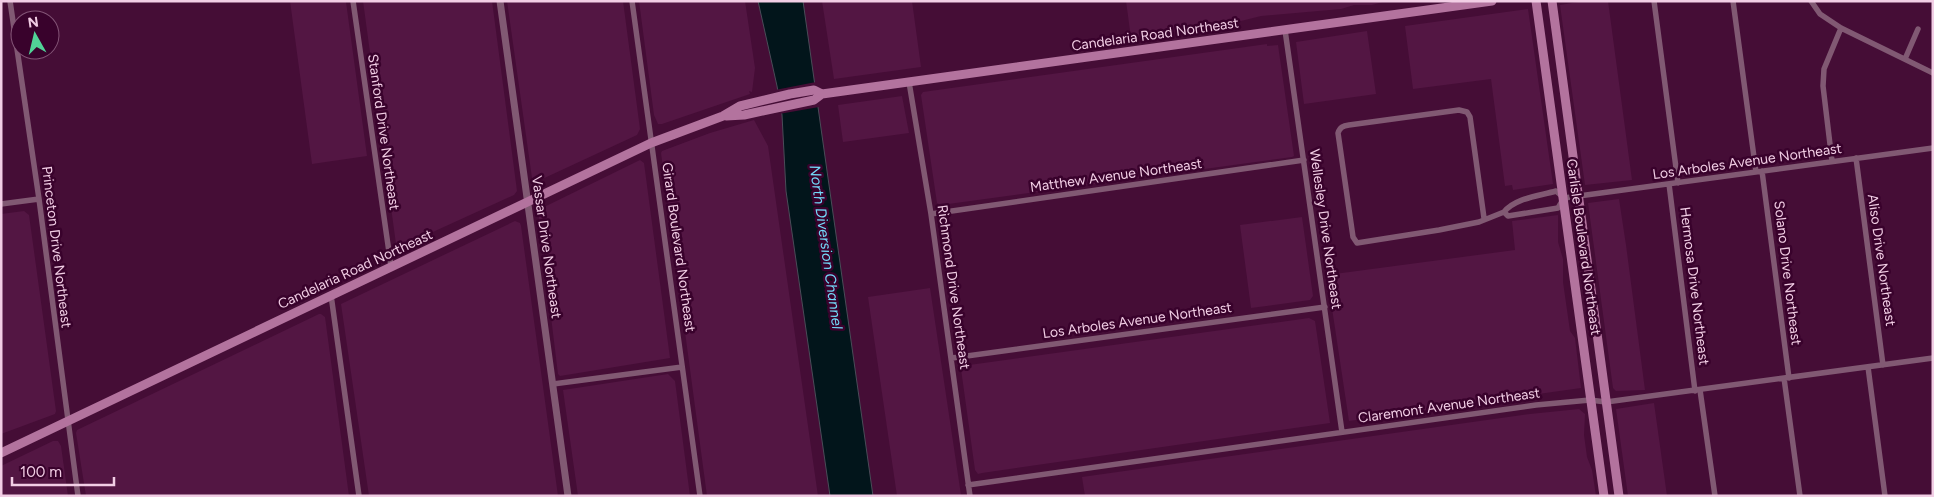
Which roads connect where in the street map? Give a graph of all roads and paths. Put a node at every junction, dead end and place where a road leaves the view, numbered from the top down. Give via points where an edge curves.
1 (10, 1) edge
2 (353, 1) edge
3 (500, 1) edge
4 (632, 1) edge
5 (1492, 1) edge
6 (1536, 1) edge
7 (1552, 1) edge
8 (1654, 1) edge
9 (1733, 1) edge
10 (1812, 1) edge
11 (1440, 5) edge
12 (1841, 28) junction
13 (1918, 29) dead end
14 (1285, 30) junction
15 (1905, 59) junction
16 (1933, 73) edge
17 (909, 82) junction
18 (822, 94) junction
19 (723, 116) junction
20 (652, 143) junction
21 (1933, 148) edge
22 (1856, 158) junction
23 (1304, 160) junction
24 (1832, 161) junction
25 (1759, 172) junction
26 (1678, 183) junction
27 (1669, 184) junction
28 (1578, 197) junction
29 (1564, 198) junction
30 (39, 199) junction
31 (528, 202) junction
32 (1, 204) edge
33 (1504, 212) junction
34 (931, 214) junction
35 (1484, 218) junction
36 (391, 266) junction
37 (331, 295) junction
38 (1325, 307) junction
39 (952, 358) junction
40 (1933, 358) edge
41 (1883, 365) junction
42 (682, 366) junction
43 (1868, 367) junction
44 (1787, 378) junction
45 (553, 384) junction
46 (1698, 390) junction
47 (1590, 400) junction
48 (1606, 402) junction
49 (67, 421) junction
50 (1342, 432) junction
51 (1, 453) edge
52 (968, 485) junction
53 (1605, 495) edge
54 (78, 496) edge
55 (359, 496) edge
56 (568, 496) edge
57 (700, 496) edge
58 (970, 496) edge
59 (1619, 496) edge
60 (1715, 496) edge
61 (1800, 496) edge
62 (1885, 496) edge

1 - 30 street, Princeton Drive Northeast
2 - 36 street, Stanford Drive Northeast
3 - 31 street, Vassar Drive Northeast
4 - 20 street, Girard Boulevard Northeast
5 - 11 main road, Candelaria Road Northeast
6 - 29 main road, Carlisle Boulevard Northeast
7 - 28 main road, Carlisle Boulevard Northeast
8 - 26 street
9 - 25 street, Solano Drive Northeast
10 - 12 street via 1820,14
11 - 14 main road, Candelaria Road Northeast
12 - 15 street
12 - 24 street via 1824,69 1822,86
13 - 15 street
14 - 17 main road, Candelaria Road Northeast
14 - 23 street, Wellesley Drive Northeast
15 - 16 street
17 - 18 main road, Candelaria Road Northeast
17 - 34 street, Richmond Drive Northeast
18 - 19 main road, Candelaria Road Northeast via 814,100 744,115
18 - 19 main road, Candelaria Road Northeast via 814,90 769,98 740,106
19 - 20 main road, Candelaria Road Northeast
20 - 31 main road, Candelaria Road Northeast
20 - 42 street, Girard Boulevard Northeast
21 - 22 street, Los Arboles Avenue Northeast
22 - 24 street, Los Arboles Avenue Northeast
22 - 41 street, Aliso Drive Northeast
23 - 34 street, Matthew Avenue Northeast
23 - 38 street, Wellesley Drive Northeast
24 - 25 street, Los Arboles Avenue Northeast
25 - 26 street, Los Arboles Avenue Northeast
25 - 44 street, Solano Drive Northeast
26 - 27 street, Los Arboles Avenue Northeast
27 - 28 street, Los Arboles Avenue Northeast
27 - 46 street, Hermosa Drive Northeast
28 - 29 street, Los Arboles Avenue Northeast
28 - 48 main road, Carlisle Boulevard Northeast
29 - 33 street, Los Arboles Avenue Northeast via 1556,192 1518,202 1508,206
29 - 33 street via 1558,208 1508,216
29 - 47 main road, Carlisle Boulevard Northeast
30 - 32 street
30 - 49 street, Princeton Drive Northeast
31 - 36 main road, Candelaria Road Northeast
31 - 45 street, Vassar Drive Northeast
33 - 35 street
34 - 39 street, Richmond Drive Northeast
35 - 35 street via 1438,231 1357,243 1353,237 1339,130 1349,125 1459,110 1467,112
36 - 37 main road, Candelaria Road Northeast
37 - 49 main road, Candelaria Road Northeast
37 - 55 street
38 - 39 street, Los Arboles Avenue Northeast
38 - 50 street, Wellesley Drive Northeast
39 - 52 street, Richmond Drive Northeast
40 - 41 street, Claremont Avenue Northeast
41 - 43 street, Claremont Avenue Northeast
42 - 45 street
42 - 57 street, Girard Boulevard Northeast
43 - 44 street, Claremont Avenue Northeast
43 - 62 street
44 - 46 street, Claremont Avenue Northeast
44 - 61 street, Solano Drive Northeast
45 - 56 street, Vassar Drive Northeast
46 - 48 street, Claremont Avenue Northeast
46 - 60 street, Hermosa Drive Northeast
47 - 48 street, Claremont Avenue Northeast
47 - 50 street, Claremont Avenue Northeast
47 - 53 main road, Carlisle Boulevard Northeast
48 - 59 main road, Carlisle Boulevard Northeast
49 - 51 main road, Candelaria Road Northeast
49 - 54 street, Princeton Drive Northeast
50 - 52 street, Claremont Avenue Northeast
52 - 58 street, Richmond Drive Northeast

